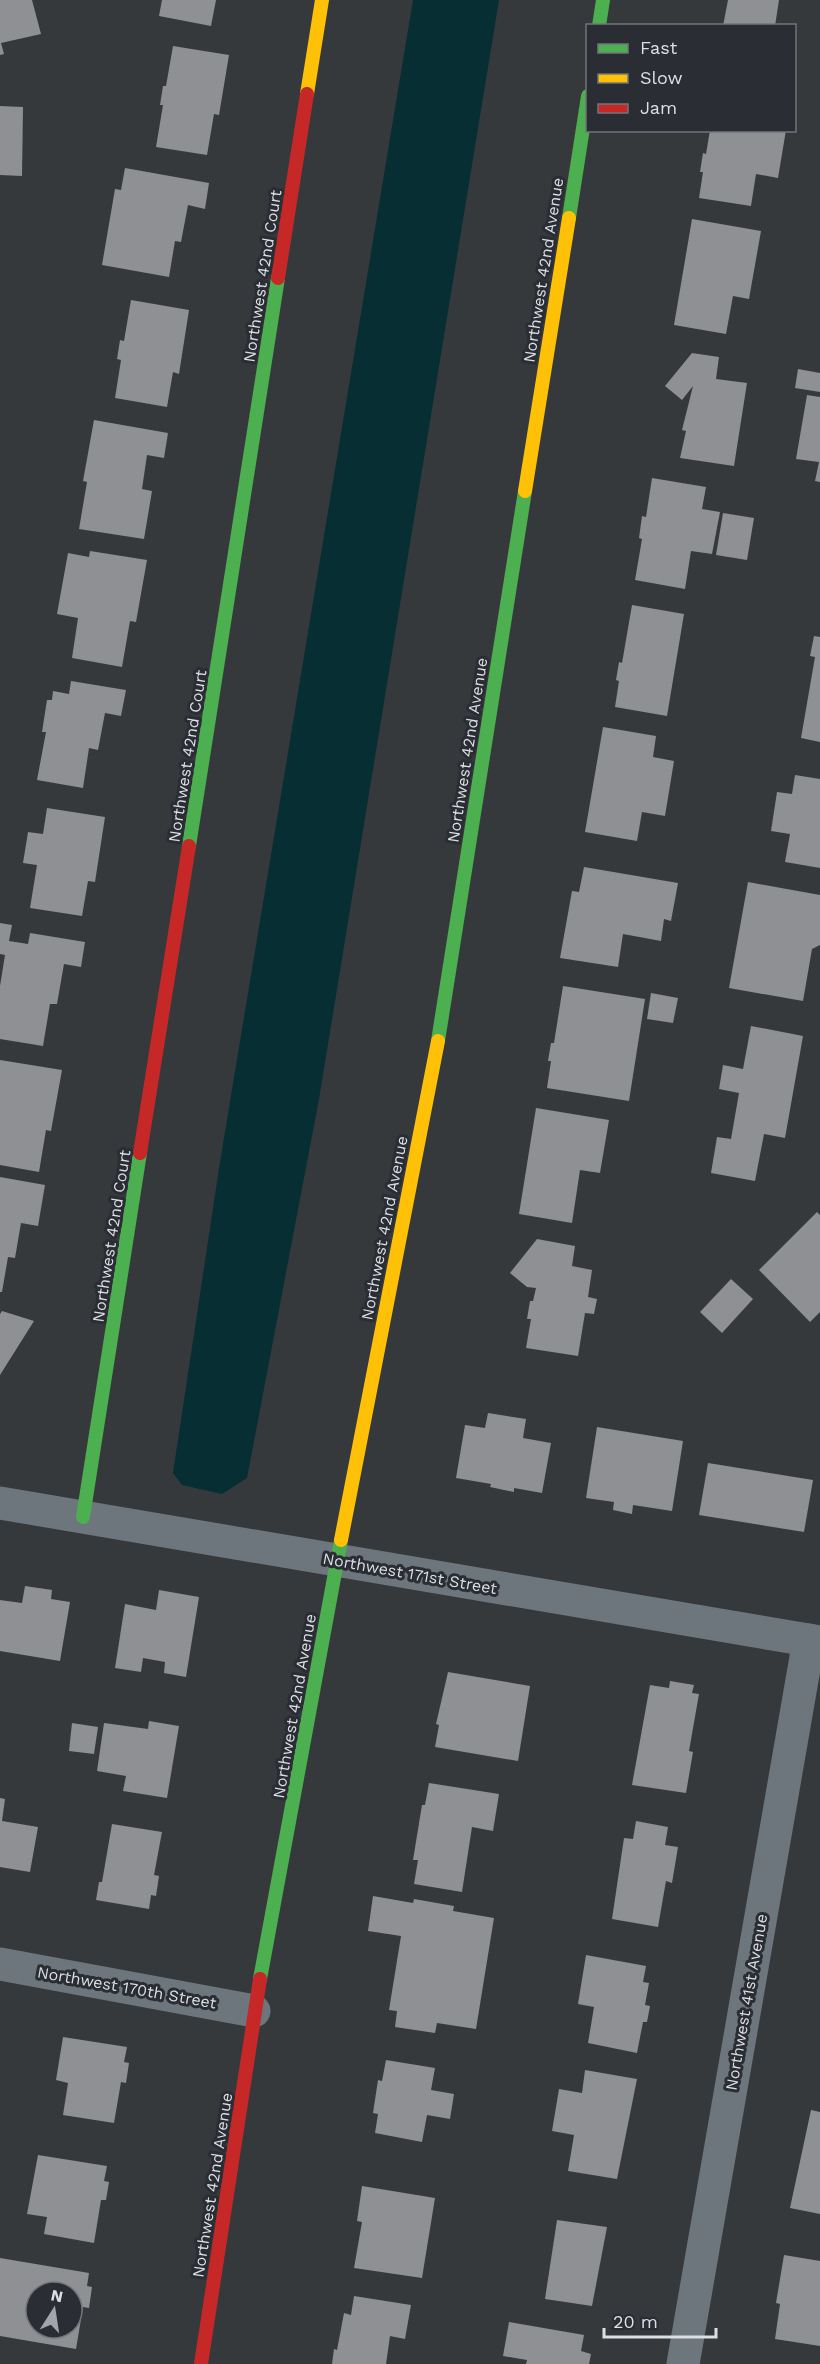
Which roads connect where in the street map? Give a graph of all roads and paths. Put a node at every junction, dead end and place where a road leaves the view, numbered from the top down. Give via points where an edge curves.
1 (322, 0) edge
2 (603, 0) edge
3 (599, 24) edge
4 (586, 109) edge
5 (0, 1503) edge
6 (84, 1517) junction
7 (337, 1561) junction
8 (815, 1641) edge
9 (0, 1964) edge
10 (254, 2011) junction
11 (201, 2364) edge
12 (682, 2364) edge

1 - 6 street, Northwest 42nd Court
2 - 3 street
4 - 7 street, Northwest 42nd Avenue via 440,1029
5 - 6 street, Northwest 171st Street
6 - 7 street, Northwest 171st Street
7 - 8 street, Northwest 171st Street
7 - 10 street, Northwest 42nd Avenue
8 - 12 street, Northwest 41st Avenue
9 - 10 street, Northwest 170th Street
10 - 11 street, Northwest 42nd Avenue

